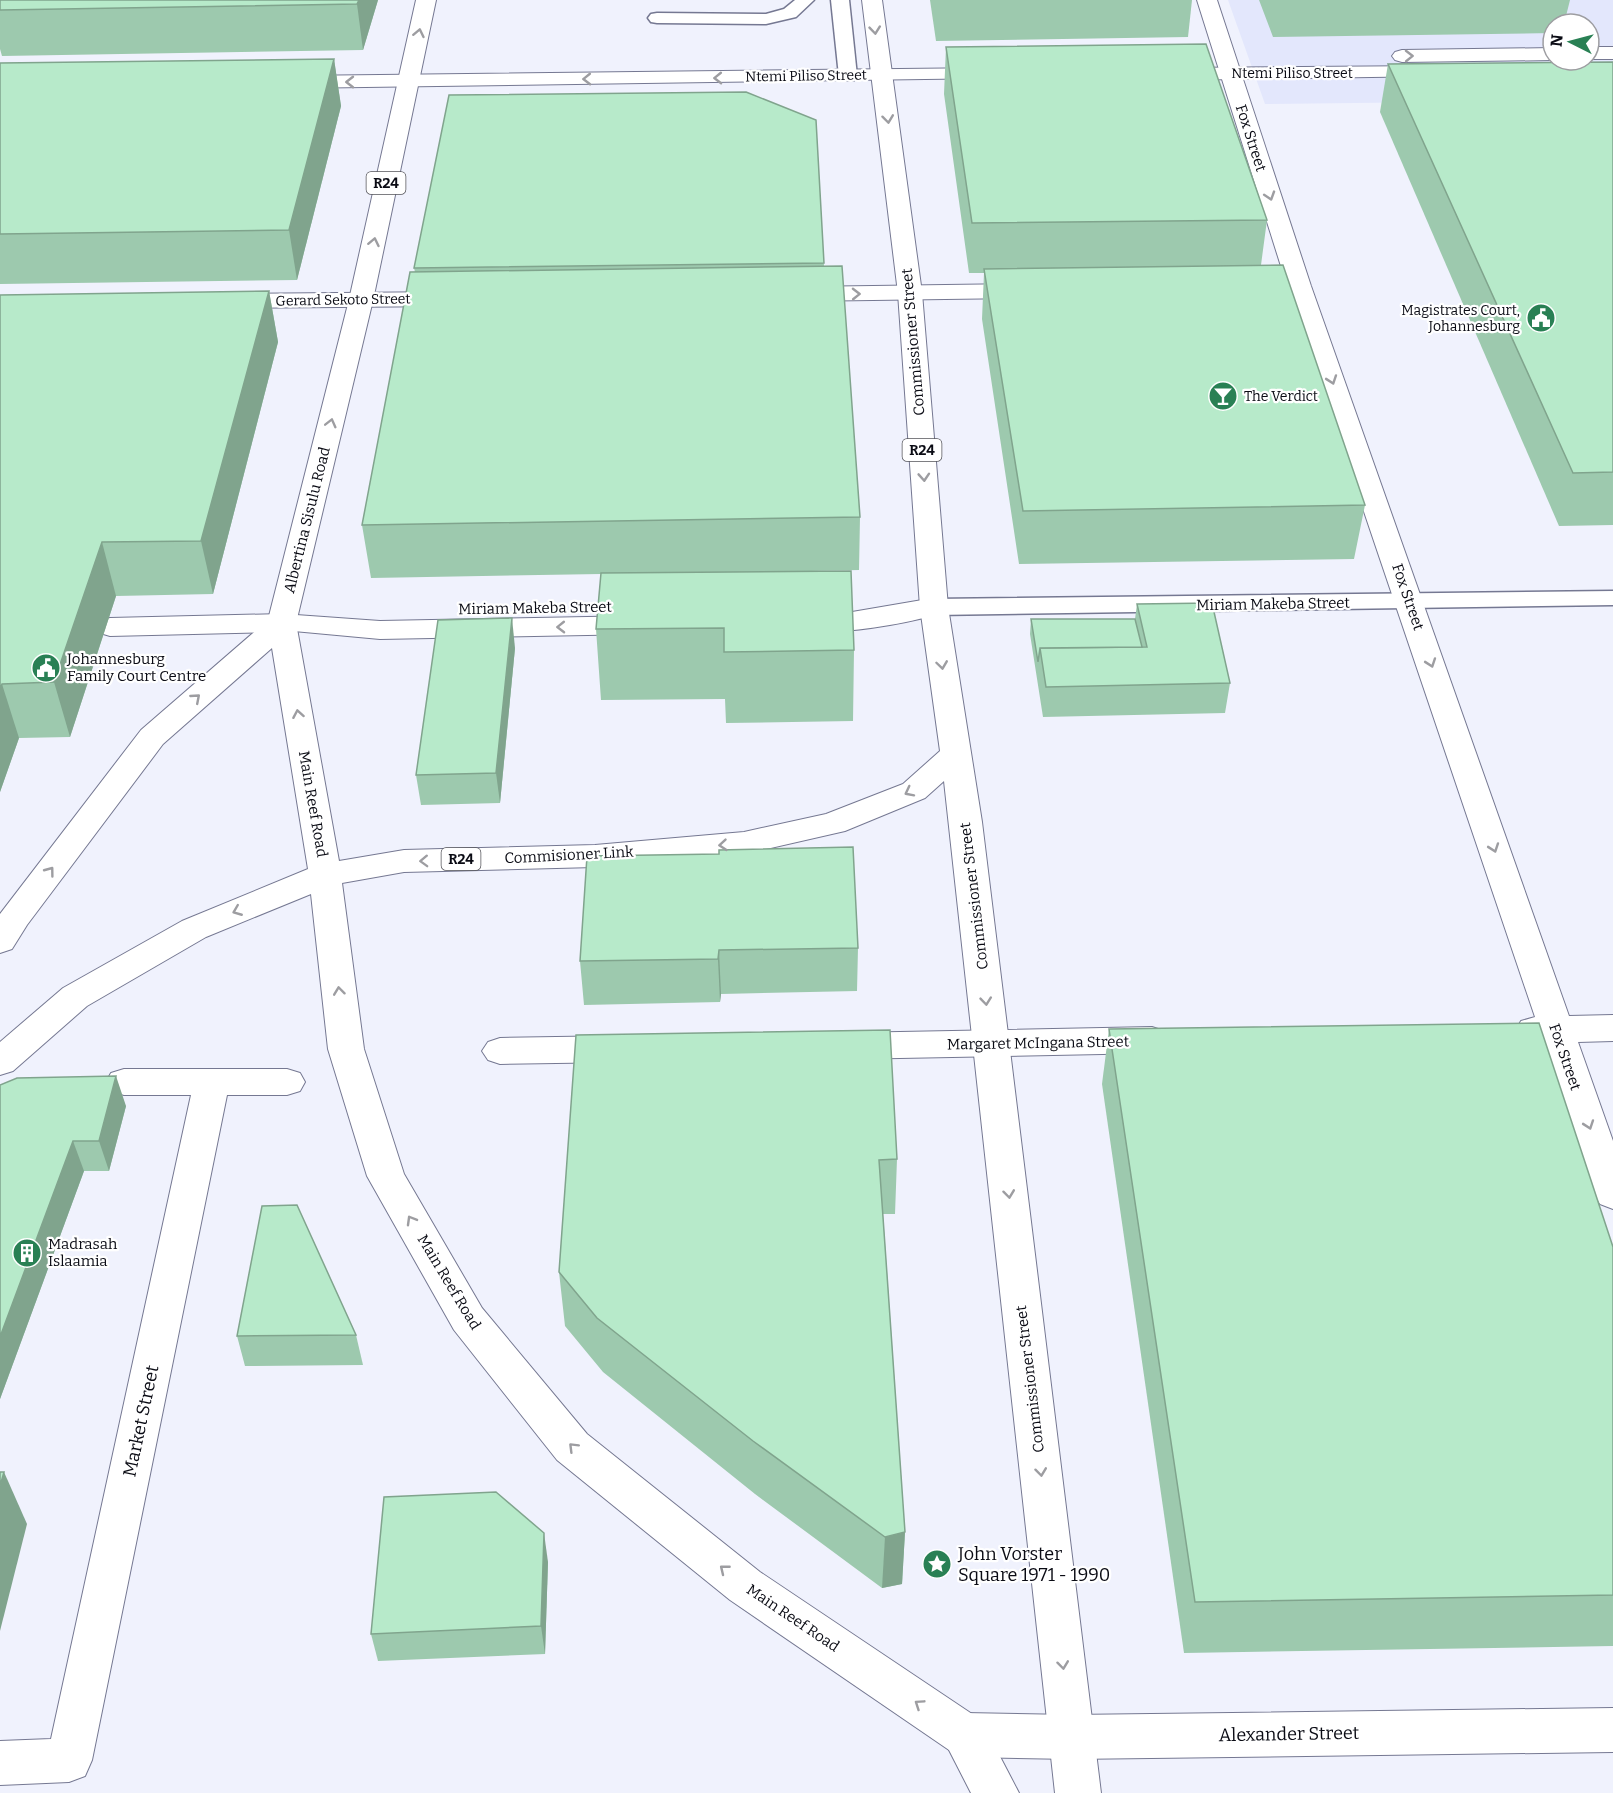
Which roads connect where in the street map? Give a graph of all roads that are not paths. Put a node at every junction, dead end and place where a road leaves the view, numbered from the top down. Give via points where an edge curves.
1 (426, 0) edge
2 (805, 0) edge
3 (840, 0) edge
4 (872, 0) edge
5 (1207, 0) edge
6 (657, 18) dead end
7 (1541, 54) edge
8 (1165, 59) edge
9 (282, 66) edge
10 (1227, 66) junction
11 (1010, 67) edge
12 (847, 68) junction
13 (880, 68) junction
14 (1613, 71) edge
15 (410, 73) junction
16 (1149, 74) edge
17 (268, 82) edge
18 (1299, 286) junction
19 (1228, 288) edge
20 (1052, 291) edge
21 (910, 293) junction
22 (779, 295) edge
23 (469, 298) edge
24 (361, 300) junction
25 (210, 301) edge
26 (1613, 598) edge
27 (1410, 603) junction
28 (934, 607) junction
29 (783, 614) edge
30 (658, 616) edge
31 (282, 623) junction
32 (110, 627) dead end
33 (955, 755) junction
34 (325, 875) junction
35 (0, 941) edge
36 (1613, 1028) edge
37 (1555, 1030) junction
38 (1507, 1031) edge
39 (1183, 1039) edge
40 (991, 1044) junction
41 (812, 1047) edge
42 (656, 1049) edge
43 (500, 1051) dead end
44 (0, 1062) edge
45 (124, 1082) dead end
46 (212, 1082) junction
47 (287, 1082) dead end
48 (1613, 1194) edge
49 (1613, 1730) edge
50 (965, 1736) junction
51 (1071, 1737) junction
52 (0, 1763) edge
53 (996, 1793) edge
54 (1078, 1793) edge

15 -> 1 street, Albertina Sisulu Road / R24
2 - 6 lane via 790,13 766,19
3 - 12 lane
4 -> 13 street, Commissioner Street / R24
5 - 10 street, Fox Street
10 -> 7 street, Ntemi Piliso Street
8 - 10 street, Ntemi Piliso Street
9 - 15 street, Ntemi Piliso Street
10 - 14 street, Ntemi Piliso Street
10 - 16 street, Ntemi Piliso Street
10 -> 18 street, Fox Street
11 - 13 street, Ntemi Piliso Street
12 - 13 street, Ntemi Piliso Street
12 - 15 street, Ntemi Piliso Street
13 -> 21 street, Commissioner Street / R24
15 -> 17 street, Ntemi Piliso Street
24 -> 15 street, Albertina Sisulu Road / R24
18 - 19 street
18 -> 27 street, Fox Street
20 - 21 street
22 -> 21 street
21 -> 28 street, Commissioner Street / R24
23 - 24 street, Gerard Sekoto Street
24 - 25 street, Gerard Sekoto Street
31 -> 24 street, Albertina Sisulu Road / R24
26 - 27 lane, Miriam Makeba Street
27 - 28 lane, Miriam Makeba Street
27 -> 37 street, Fox Street
28 - 29 street, Miriam Makeba Street via 852,621
28 -> 33 street, Commissioner Street / R24
30 - 31 street, Miriam Makeba Street via 380,630
31 - 32 street, Miriam Makeba Street
34 -> 31 street, Main Reef Road
35 -> 31 street via 152,737
33 -> 34 street, Commisioner Link / R24 via 914,791 834,823 744,843 595,855 404,861
33 -> 40 street, Commissioner Street
34 -> 44 street, Commisioner Link / R24 via 194,929 85,991
50 -> 34 street, Main Reef Road via 745,1586 572,1447 468,1319 386,1176 346,1049
36 - 37 street
37 - 38 street
37 -> 48 street, Fox Street
39 - 40 street, Margaret McIngana Street
40 - 41 street, Margaret McIngana Street
40 -> 51 street, Commissioner Street
42 - 43 street
45 - 46 street
46 - 47 street
46 - 52 street, Market Street via 69,1760
49 - 51 street, Alexander Street
50 - 51 street, Alexander Street
50 - 53 street, Main Reef Road
51 - 54 street, Commissioner Street

